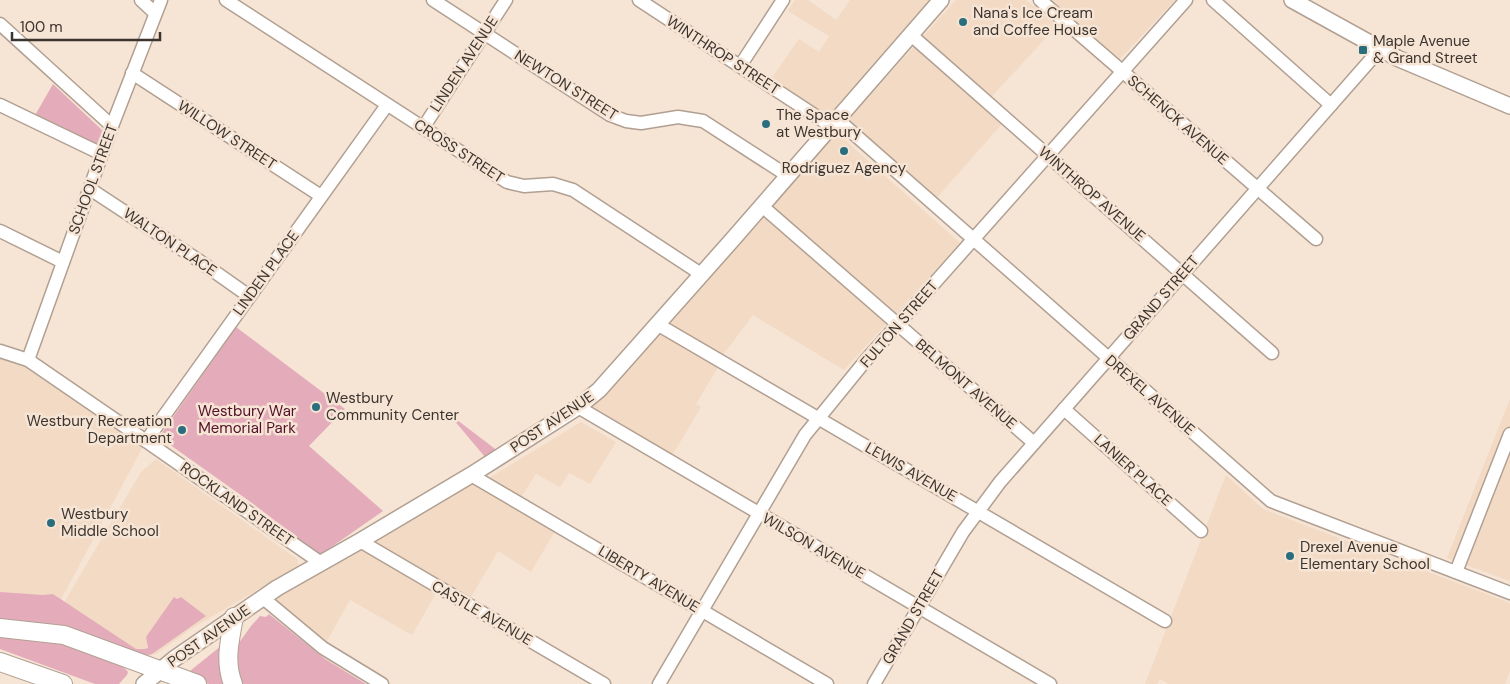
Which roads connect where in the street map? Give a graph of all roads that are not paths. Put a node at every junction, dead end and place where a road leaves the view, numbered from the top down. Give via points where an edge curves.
1 (141, 0) edge
2 (161, 0) edge
3 (226, 0) edge
4 (433, 0) edge
5 (506, 0) edge
6 (639, 0) edge
7 (782, 0) edge
8 (942, 0) edge
9 (1040, 0) edge
10 (1186, 0) edge
11 (1213, 0) edge
12 (1292, 0) edge
13 (155, 13) junction
14 (0, 24) edge
15 (484, 34) junction
16 (911, 35) junction
17 (1381, 48) junction
18 (740, 66) junction
19 (1122, 71) junction
20 (132, 73) junction
21 (0, 105) edge
22 (386, 105) junction
23 (1331, 105) junction
24 (1510, 106) edge
25 (834, 122) junction
26 (112, 126) junction
27 (423, 128) junction
28 (102, 154) junction
29 (1048, 155) junction
30 (788, 176) junction
31 (90, 189) junction
32 (1257, 190) junction
33 (321, 196) junction
34 (762, 206) junction
35 (0, 231) edge
36 (1316, 239) dead end
37 (973, 240) junction
38 (63, 262) junction
39 (701, 274) junction
40 (1183, 274) junction
41 (249, 296) junction
42 (657, 324) junction
43 (898, 324) junction
44 (0, 351) edge
45 (1272, 353) dead end
46 (1108, 359) junction
47 (28, 360) junction
48 (578, 407) junction
49 (1064, 409) junction
50 (819, 419) junction
51 (1510, 434) edge
52 (146, 440) junction
53 (1034, 443) junction
54 (471, 475) junction
55 (978, 512) junction
56 (759, 514) junction
57 (1201, 530) dead end
58 (360, 541) junction
59 (321, 563) junction
60 (1456, 572) junction
61 (1510, 593) edge
62 (263, 598) junction
63 (919, 607) junction
64 (702, 611) junction
65 (234, 617) junction
66 (1165, 621) dead end
67 (0, 628) edge
68 (0, 662) edge
69 (161, 670) junction
70 (63, 684) edge
71 (144, 684) edge
72 (197, 684) edge
73 (233, 684) edge
74 (382, 684) edge
75 (604, 684) edge
76 (659, 684) edge
77 (827, 684) edge
78 (874, 684) edge
79 (1050, 684) edge

1 - 13 street
2 - 13 street, SCHOOL STREET
3 - 22 street, CROSS STREET
4 - 15 street, NEWTON STREET
5 - 15 street, LINDEN AVENUE
6 - 18 street, WINTHROP STREET
7 - 18 street
8 - 16 main road, POST AVENUE
9 - 19 street, SCHENCK AVENUE
10 - 19 street, FULTON STREET
11 - 23 street
12 - 17 main road
13 - 20 street, SCHOOL STREET
14 - 26 street
15 - 27 street, LINDEN AVENUE
15 - 30 street, NEWTON STREET via 610,115 641,123 678,117 702,121
16 - 25 main road, POST AVENUE
16 - 29 street, WINTHROP AVENUE
17 - 23 street, GRAND STREET
17 - 24 main road via 1397,58
18 - 25 street, WINTHROP STREET
19 - 29 street, FULTON STREET
19 - 32 street, SCHENCK AVENUE
20 - 26 street, SCHOOL STREET
20 - 33 street, WILLOW STREET
21 - 28 street
22 - 27 street, CROSS STREET
22 - 33 street, LINDEN PLACE
23 - 32 street, GRAND STREET
25 - 30 main road, POST AVENUE
25 - 37 street, DREXEL AVENUE
26 - 28 street, SCHOOL STREET
27 - 39 street, CROSS STREET via 507,182 524,186 553,184 573,190
28 - 31 street, SCHOOL STREET
29 - 37 street, FULTON STREET
29 - 40 street, WINTHROP AVENUE
30 - 34 main road, POST AVENUE
31 - 38 street, SCHOOL STREET
31 - 41 street, WALTON PLACE
32 - 36 street, SCHENCK AVENUE
32 - 40 street, GRAND STREET
33 - 41 street, LINDEN PLACE
34 - 39 main road, POST AVENUE
34 - 43 street, BELMONT AVENUE
35 - 38 street
37 - 43 street, FULTON STREET
37 - 46 street, DREXEL AVENUE
38 - 47 street, SCHOOL STREET
39 - 42 main road, POST AVENUE
40 - 45 street, WINTHROP AVENUE
40 - 46 street, GRAND STREET
41 - 52 street, LINDEN PLACE
42 - 48 main road, POST AVENUE via 599,390
42 - 50 street, LEWIS AVENUE
43 - 50 street, FULTON STREET
43 - 53 street, BELMONT AVENUE
44 - 47 street, ROCKLAND STREET
46 - 49 street, GRAND STREET
46 - 60 street, DREXEL AVENUE via 1270,501
47 - 52 street, ROCKLAND STREET
48 - 54 main road, POST AVENUE
48 - 56 street, WILSON AVENUE
49 - 53 street, GRAND STREET
49 - 57 street, LANIER PLACE
50 - 55 street, LEWIS AVENUE
50 - 56 street, FULTON STREET
51 - 60 street
52 - 59 street, ROCKLAND STREET
53 - 55 street, GRAND STREET
54 - 58 main road, POST AVENUE
54 - 64 street, LIBERTY AVENUE
55 - 63 street, GRAND STREET
55 - 66 street, LEWIS AVENUE
56 - 63 street, WILSON AVENUE
56 - 64 street, FULTON STREET
58 - 59 main road, POST AVENUE
58 - 75 street, CASTLE AVENUE
59 - 62 main road, POST AVENUE
60 - 61 street, DREXEL AVENUE
62 - 65 main road, POST AVENUE
62 - 74 street via 323,648
63 - 78 street, GRAND STREET
63 - 79 street, WILSON AVENUE
64 - 76 street, FULTON STREET
64 - 77 street, LIBERTY AVENUE
65 - 69 main road, POST AVENUE
65 - 73 highway via 227,657
67 - 69 highway via 64,635
68 - 70 highway
69 - 71 main road, POST AVENUE
69 - 72 highway

